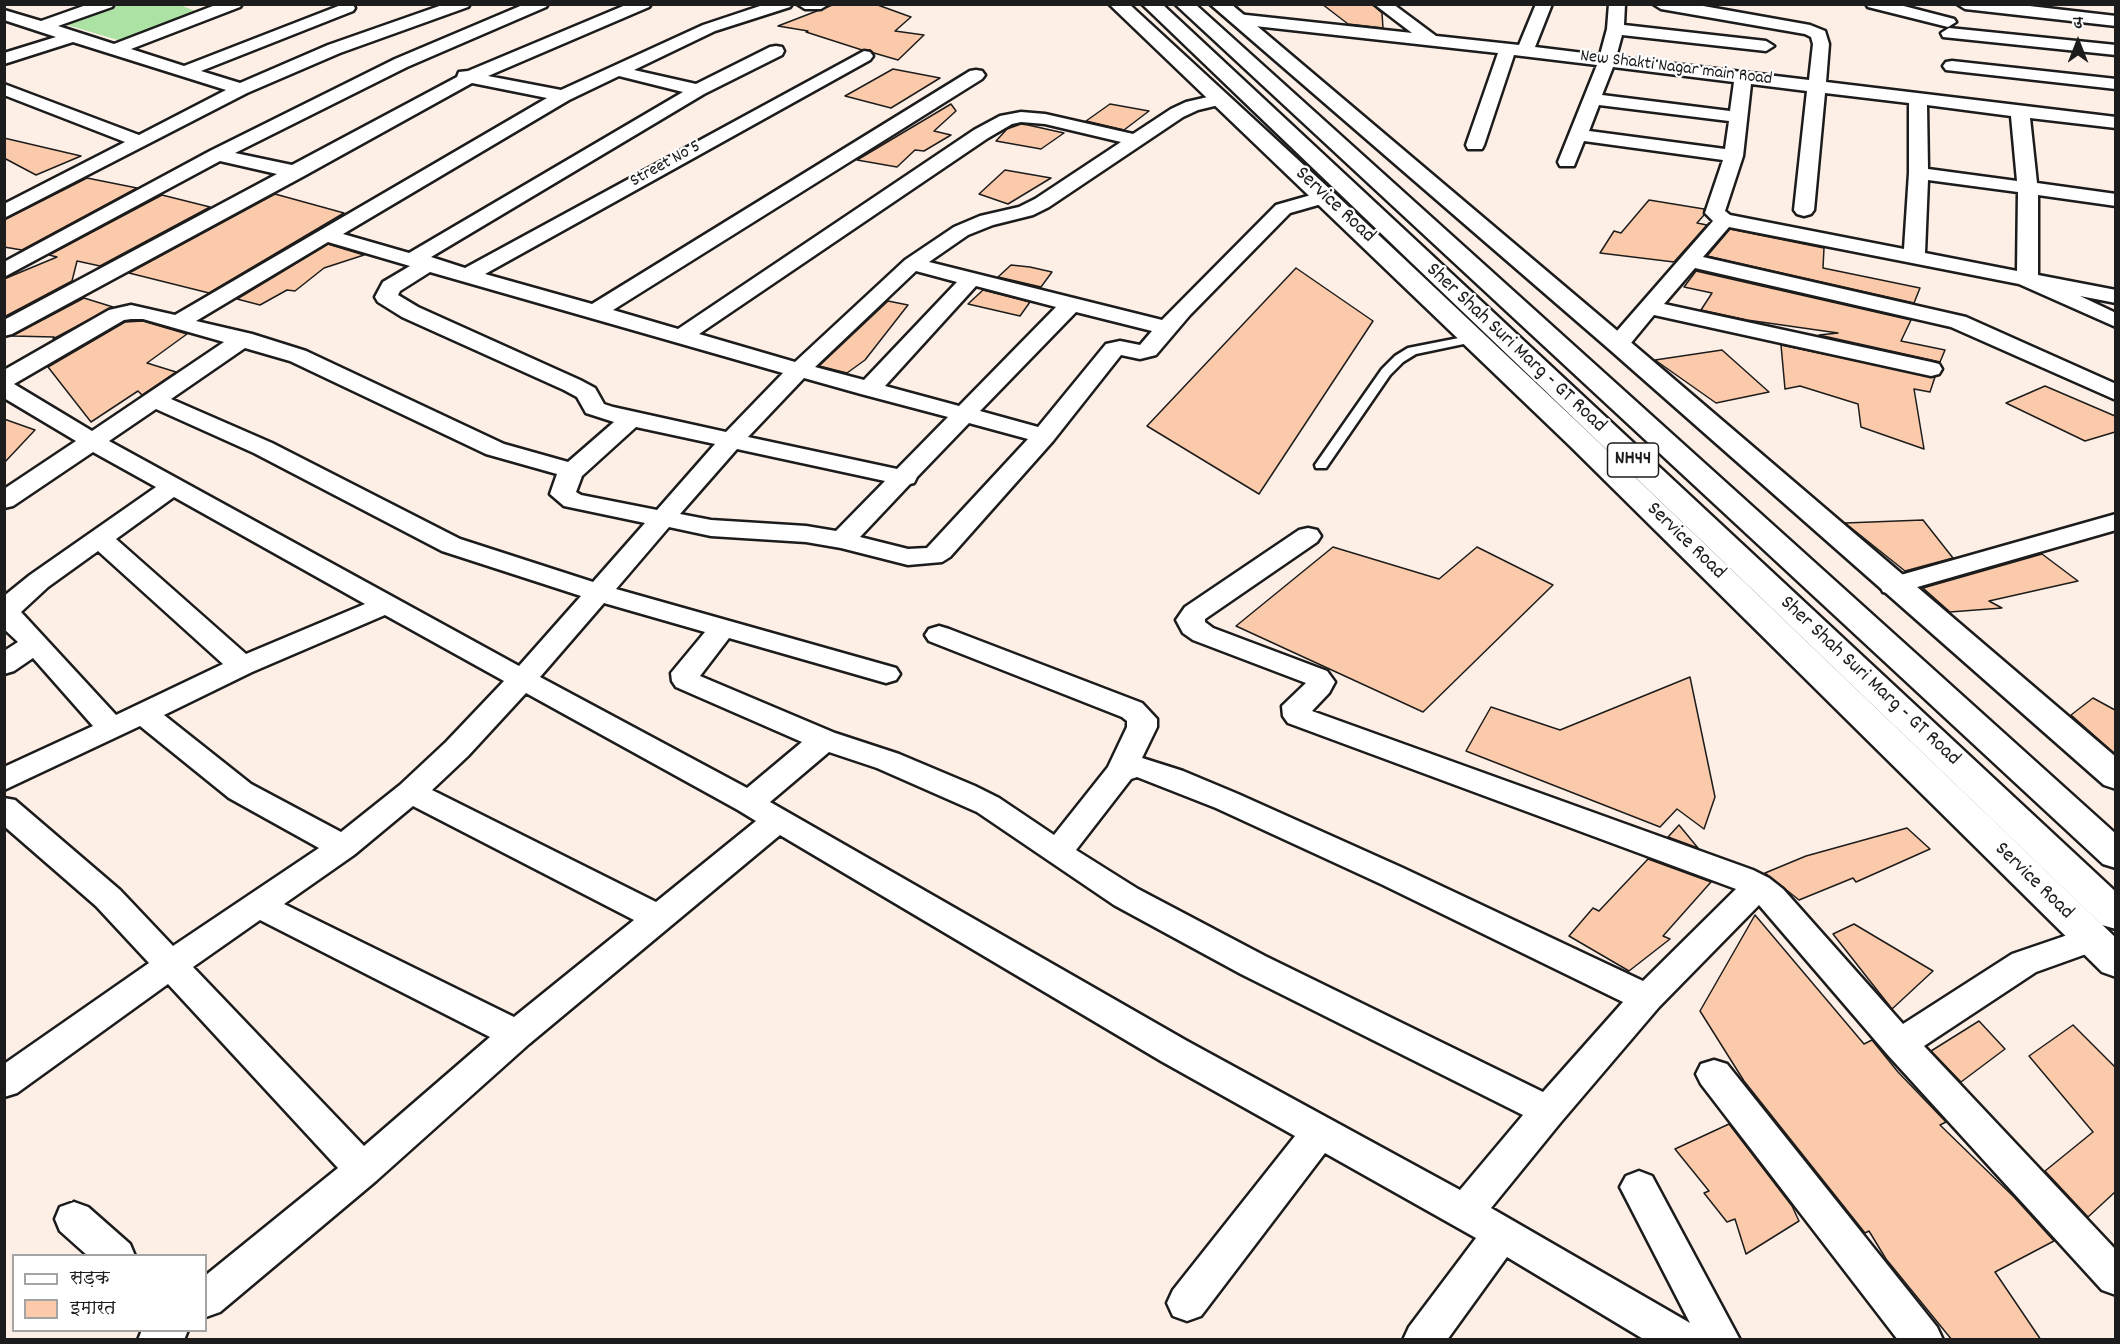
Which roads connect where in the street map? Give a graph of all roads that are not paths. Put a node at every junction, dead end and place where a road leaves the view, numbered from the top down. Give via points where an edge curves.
1 (106, 4) edge
2 (234, 4) edge
3 (462, 4) edge
4 (540, 4) edge
5 (643, 4) edge
6 (784, 4) edge
7 (804, 4) edge
8 (821, 4) edge
9 (1118, 4) edge
10 (1151, 4) edge
11 (1184, 4) edge
12 (1382, 4) edge
13 (1544, 4) edge
14 (1617, 4) edge
15 (1661, 4) edge
16 (1874, 4) edge
17 (1965, 4) edge
18 (347, 6) edge
19 (1228, 12) edge
20 (4, 15) edge
21 (2106, 15) edge
22 (1948, 20) edge
23 (40, 27) junction
24 (1616, 29) junction
25 (72, 37) junction
26 (1431, 40) junction
27 (1766, 46) dead end
28 (114, 50) junction
29 (334, 50) junction
30 (1516, 50) junction
31 (776, 51) dead end
32 (2114, 55) edge
33 (864, 56) dead end
34 (4, 59) edge
35 (1607, 61) junction
36 (401, 63) junction
37 (1952, 66) junction
38 (618, 71) junction
39 (183, 72) junction
40 (976, 75) dead end
41 (470, 77) junction
42 (1743, 78) junction
43 (2115, 84) edge
44 (1816, 86) junction
45 (4, 89) edge
46 (241, 89) junction
47 (698, 90) junction
48 (563, 96) junction
49 (30, 98) junction
50 (1221, 99) junction
51 (1593, 99) junction
52 (1918, 99) junction
53 (1952, 103) junction
54 (4, 107) edge
55 (2020, 111) junction
56 (1738, 117) junction
57 (2115, 123) edge
58 (1578, 135) junction
59 (1136, 140) junction
60 (139, 141) junction
61 (1475, 145) dead end
62 (217, 155) junction
63 (1734, 156) junction
64 (1567, 162) dead end
65 (297, 172) junction
66 (1919, 173) junction
67 (2028, 189) junction
68 (1325, 198) junction
69 (2115, 200) edge
70 (1804, 210) dead end
71 (4, 212) edge
72 (1724, 220) junction
73 (328, 236) junction
74 (1914, 257) junction
75 (1689, 260) junction
76 (421, 261) junction
77 (912, 264) junction
78 (4, 271) edge
79 (468, 275) junction
80 (971, 279) junction
81 (2027, 280) junction
82 (2115, 297) edge
83 (1071, 304) junction
84 (1648, 307) junction
85 (597, 311) junction
86 (180, 321) junction
87 (2115, 321) edge
88 (1166, 328) junction
89 (4, 329) edge
90 (683, 335) junction
91 (244, 339) junction
92 (1474, 339) junction
93 (1617, 344) junction
94 (1931, 369) dead end
95 (799, 370) junction
96 (4, 380) edge
97 (4, 388) edge
98 (869, 389) junction
99 (2115, 393) edge
100 (154, 400) junction
101 (965, 415) junction
102 (631, 419) junction
103 (1044, 436) junction
104 (731, 440) junction
105 (94, 442) junction
106 (1321, 465) dead end
107 (573, 471) junction
108 (905, 478) junction
109 (174, 486) junction
110 (4, 501) edge
111 (663, 518) junction
112 (2115, 522) edge
113 (1308, 536) dead end
114 (99, 538) junction
115 (842, 540) junction
116 (4, 578) edge
117 (1893, 586) junction
118 (29, 589) junction
119 (600, 592) junction
120 (386, 605) junction
121 (723, 628) junction
122 (939, 635) dead end
123 (35, 643) junction
124 (4, 665) edge
125 (242, 666) junction
126 (886, 674) dead end
127 (523, 679) junction
128 (145, 715) junction
129 (112, 729) junction
130 (824, 740) junction
131 (1121, 771) junction
132 (2115, 777) edge
133 (4, 780) edge
134 (411, 792) junction
135 (4, 808) edge
136 (763, 812) junction
137 (343, 847) junction
138 (1058, 853) junction
139 (2115, 855) edge
140 (1758, 886) junction
141 (258, 905) junction
142 (2115, 915) edge
143 (657, 917) junction
144 (2091, 939) junction
145 (2115, 962) edge
146 (171, 965) junction
147 (1647, 998) junction
148 (517, 1034) junction
149 (1900, 1044) junction
150 (1714, 1074) dead end
151 (4, 1083) edge
152 (1548, 1111) junction
153 (1319, 1132) junction
154 (363, 1170) junction
155 (1639, 1187) dead end
156 (1465, 1212) junction
157 (74, 1220) dead end
158 (1501, 1235) junction
159 (114, 1254) edge
160 (2115, 1278) edge
161 (207, 1298) edge
162 (1187, 1303) dead end
163 (1423, 1340) edge
164 (1682, 1340) edge
165 (1720, 1340) edge
166 (1923, 1340) edge

1 - 23 street
2 - 28 street
3 - 29 street
4 - 36 street
5 - 41 street
6 - 38 street via 710,28
7 - 8 street
9 - 50 main road, Service Road
10 - 142 main road, Sher Shah Suri Marg - GT Road / NH44
11 - 139 main road, Sher Shah Suri Marg - GT Road / NH44
12 - 26 street
13 - 30 street
14 - 24 street
15 - 44 street via 1814,31 1821,38
16 - 22 street
17 - 21 street
18 - 39 street
19 - 26 street, New Shakti Nagar main Road
19 - 93 main road
20 - 23 street
21 - 32 street
22 - 32 street
22 - 37 street
23 - 25 street
24 - 27 street
24 - 35 street
25 - 28 street
25 - 34 street
26 - 30 street, New Shakti Nagar main Road
28 - 39 street
29 - 36 street
29 - 46 street
30 - 35 street, New Shakti Nagar main Road
30 - 61 street
31 - 47 street
33 - 79 street, Street No 5
35 - 42 street, New Shakti Nagar main Road
35 - 51 street
36 - 41 street
36 - 62 street
37 - 43 street
37 - 53 street
38 - 47 street
38 - 48 street
39 - 46 street
40 - 85 street
41 - 48 street
41 - 65 street
42 - 44 street, New Shakti Nagar main Road
42 - 56 street
44 - 52 street, New Shakti Nagar main Road
44 - 70 street
45 - 49 street
46 - 60 street
47 - 76 street
48 - 73 street
49 - 54 street
49 - 60 street
50 - 59 street via 1177,113
50 - 68 main road, Service Road
51 - 56 street
51 - 58 street
52 - 53 street, New Shakti Nagar main Road
52 - 66 street
53 - 55 street, New Shakti Nagar main Road
55 - 57 street, New Shakti Nagar main Road
55 - 67 street
56 - 63 street
58 - 63 street
58 - 64 street
59 - 77 street via 1026,211 987,220 962,231
59 - 90 street via 1045,119 1006,120
60 - 71 street
62 - 65 street
62 - 78 street
63 - 72 street via 1715,213
65 - 89 street
66 - 67 street
66 - 74 street
67 - 69 street
67 - 81 street
68 - 88 street via 1283,209
68 - 92 main road, Service Road
72 - 74 street
72 - 75 street
73 - 76 street
73 - 86 street
74 - 81 street
75 - 84 street
75 - 99 street via 1958,322
76 - 79 street
76 - 102 street via 391,287 386,297 410,312 587,393 594,408
77 - 80 street
77 - 95 street
79 - 85 street
80 - 83 street
80 - 98 street
81 - 82 street
81 - 87 street
83 - 88 street
83 - 101 street
84 - 93 street
84 - 94 street
85 - 90 street
86 - 91 street
86 - 96 street via 144,313 117,315
88 - 103 street via 1144,352 1114,349
90 - 95 street
91 - 100 street
91 - 107 street via 298,356 495,449
92 - 106 lane via 1412,351 1399,359
92 - 144 main road, Service Road
93 - 117 main road
95 - 98 street
95 - 104 street
97 - 105 street
98 - 101 street
100 - 105 street
100 - 119 street via 263,448 451,545
101 - 103 street
101 - 108 street
102 - 104 street
102 - 107 street
103 - 115 street via 933,556 908,558
104 - 108 street
104 - 111 street
105 - 109 street
105 - 110 street
107 - 111 street via 563,488 563,494 573,501
108 - 115 street
109 - 114 street
109 - 120 street
111 - 115 street via 711,528
111 - 119 street
112 - 117 street
113 - 140 street via 1215,597 1190,620 1203,634 1317,677 1319,687 1297,706 1298,716
114 - 118 street
114 - 125 street
116 - 118 street
117 - 132 main road
118 - 123 street via 11,603 8,612 10,619
119 - 121 street
119 - 127 street
120 - 125 street
120 - 127 street
121 - 126 street
121 - 130 street via 685,673 686,681
122 - 131 street via 1132,710 1142,719 1142,727
123 - 124 street
123 - 129 street
125 - 128 street
127 - 134 street
127 - 136 street
128 - 129 street
128 - 137 street via 240,791
129 - 133 street
130 - 136 street
130 - 138 street via 888,761 964,793
131 - 138 street
131 - 147 street via 1138,767 1216,796
134 - 137 street
134 - 143 street
135 - 146 street via 108,898
136 - 143 street
136 - 153 street
137 - 141 street
138 - 152 street via 1126,897 1252,966
140 - 147 street
140 - 149 street via 1772,897
141 - 146 street
141 - 148 street
143 - 148 street
144 - 145 main road, Service Road
144 - 149 street via 2024,963
146 - 151 street
146 - 154 street
147 - 152 street
148 - 154 street
149 - 160 street
150 - 166 street
152 - 156 street
153 - 156 street
153 - 162 street
154 - 161 street
155 - 165 street
156 - 158 street
157 - 159 street
158 - 163 street
158 - 164 street

